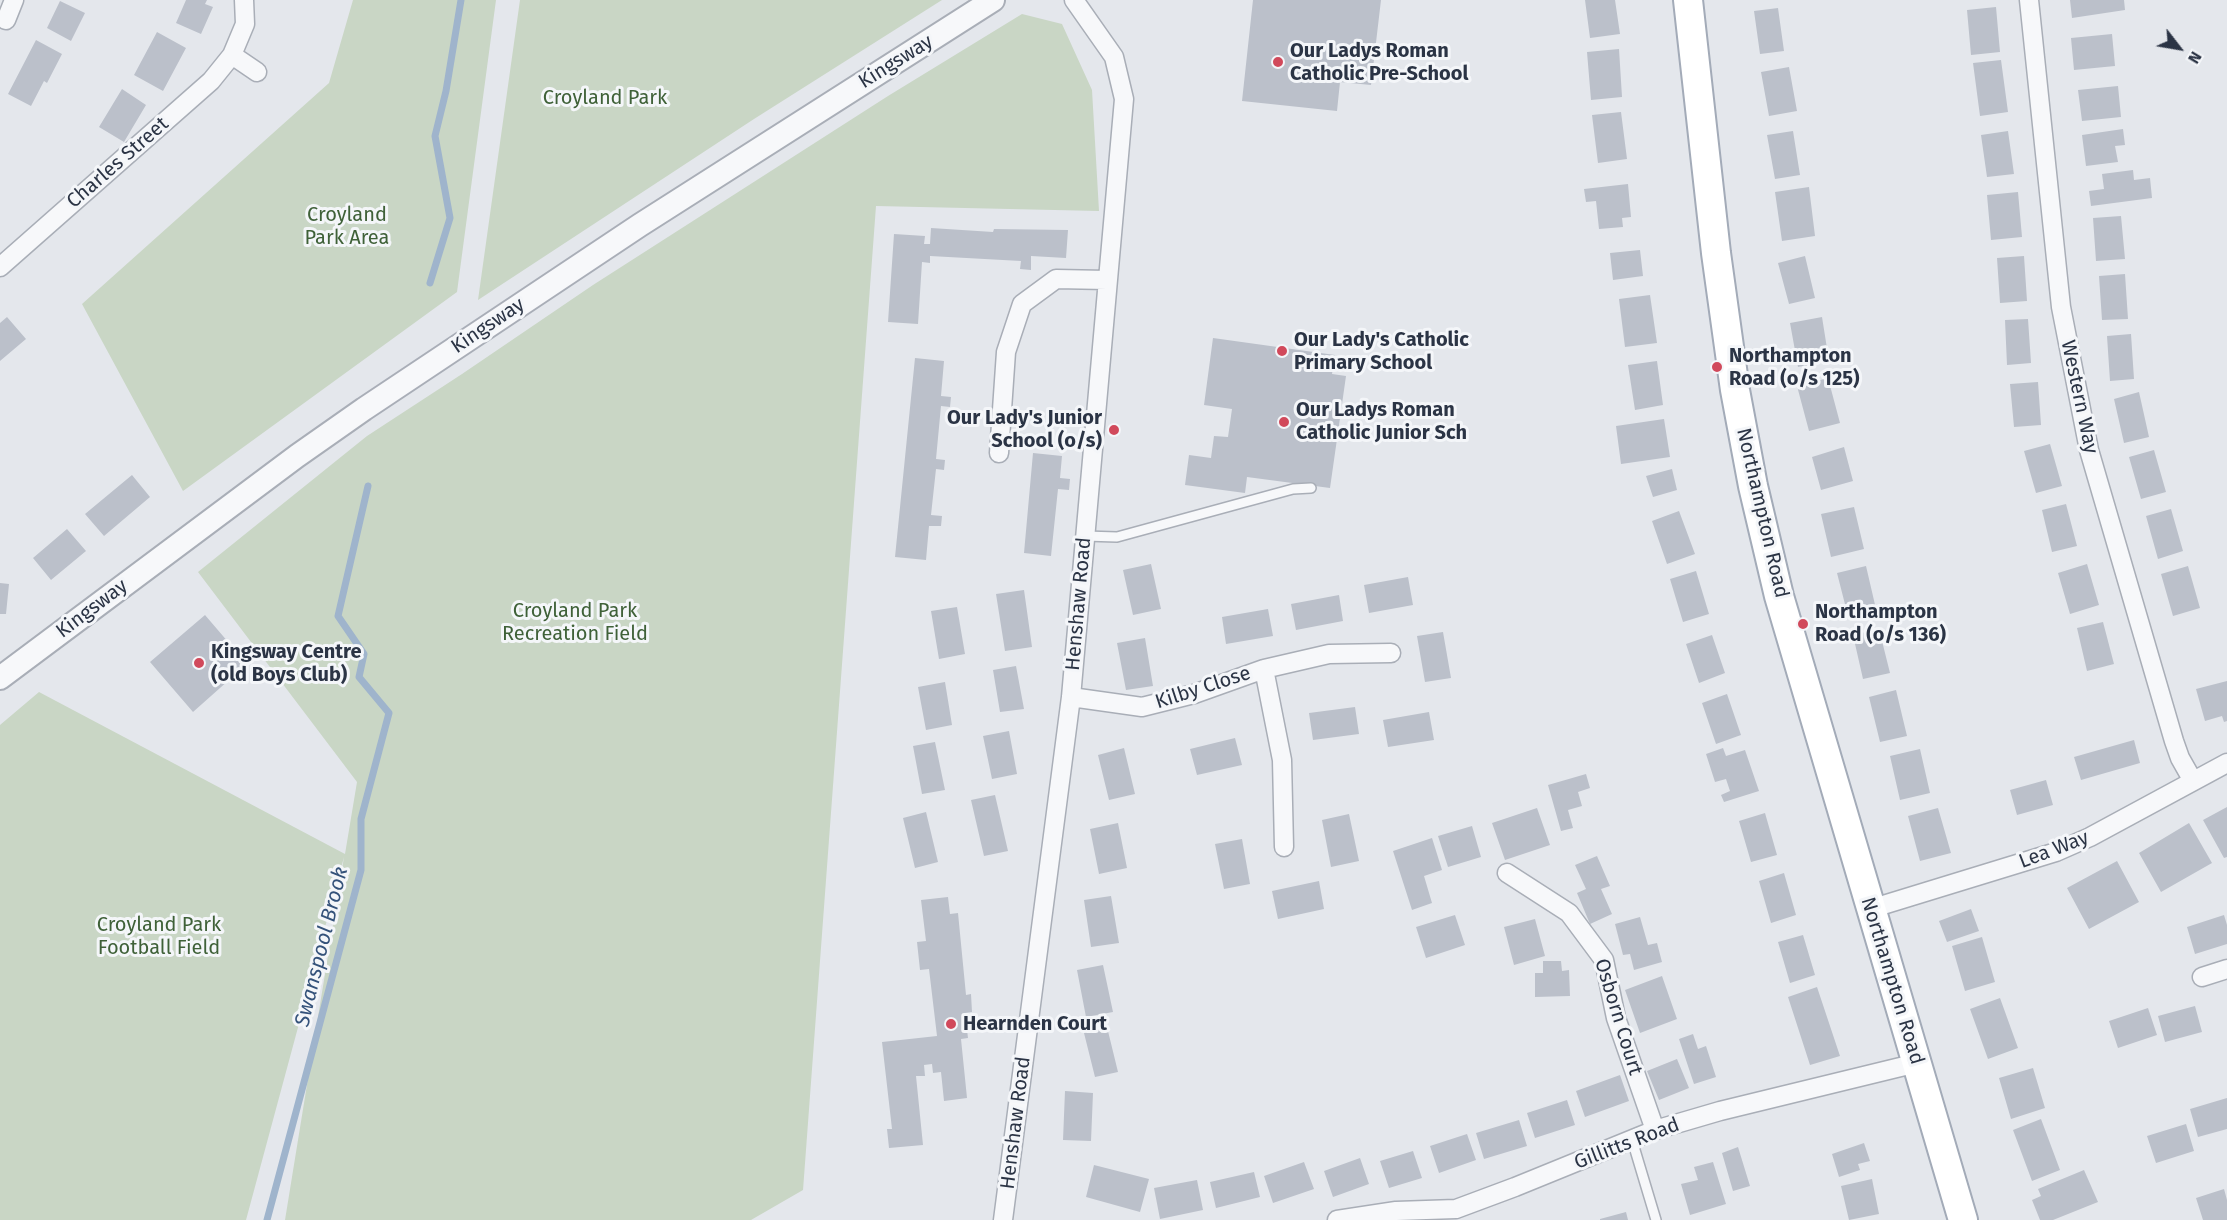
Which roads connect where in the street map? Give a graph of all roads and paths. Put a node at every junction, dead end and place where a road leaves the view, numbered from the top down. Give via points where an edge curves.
1 (14, 0) edge
2 (244, 0) edge
3 (993, 0) edge
4 (1074, 0) edge
5 (1688, 0) edge
6 (2030, 0) edge
7 (6, 20) dead end
8 (232, 55) junction
9 (256, 72) dead end
10 (0, 267) edge
11 (1107, 280) junction
12 (999, 453) dead end
13 (1311, 488) dead end
14 (1085, 536) junction
15 (1391, 653) dead end
16 (1264, 669) junction
17 (0, 678) edge
18 (1071, 697) junction
19 (2227, 763) edge
20 (2193, 781) junction
21 (1284, 847) dead end
22 (1507, 873) dead end
23 (1870, 909) junction
24 (2227, 969) edge
25 (2202, 976) dead end
26 (1917, 1063) junction
27 (1655, 1130) junction
28 (1632, 1140) junction
29 (1003, 1220) edge
30 (1337, 1220) edge
31 (1656, 1220) edge
32 (1963, 1220) edge

1 - 7 street
2 - 8 street, Charles Street via 245,24
3 - 17 street, Kingsway via 647,220 364,409
4 - 11 street, Henshaw Road via 1114,57 1124,99
5 - 23 main road, Northampton Road via 1717,265 1753,486 1779,596
6 - 20 street, Western Way via 2061,306 2089,450 2174,741
8 - 9 street
8 - 10 street, Charles Street via 211,81
11 - 12 street via 1056,279 1022,304 1006,352
11 - 14 street, Henshaw Road
13 - 14 lane via 1293,489 1117,537
14 - 18 street, Henshaw Road
15 - 16 street, Kilby Close via 1329,654
16 - 18 street, Kilby Close via 1194,694 1142,707
16 - 21 street, Kilby Close via 1282,760
18 - 29 street, Henshaw Road
19 - 20 street, Lea Way
20 - 23 street, Lea Way via 2056,852
22 - 27 street, Osborn Court via 1569,913 1604,960 1616,1018
23 - 26 main road, Northampton Road
24 - 25 street
26 - 27 street, Gillitts Road
26 - 32 main road, Northampton Road
27 - 28 street, Gillitts Road
28 - 30 street, Gillitts Road via 1456,1209 1396,1211
28 - 31 lane

